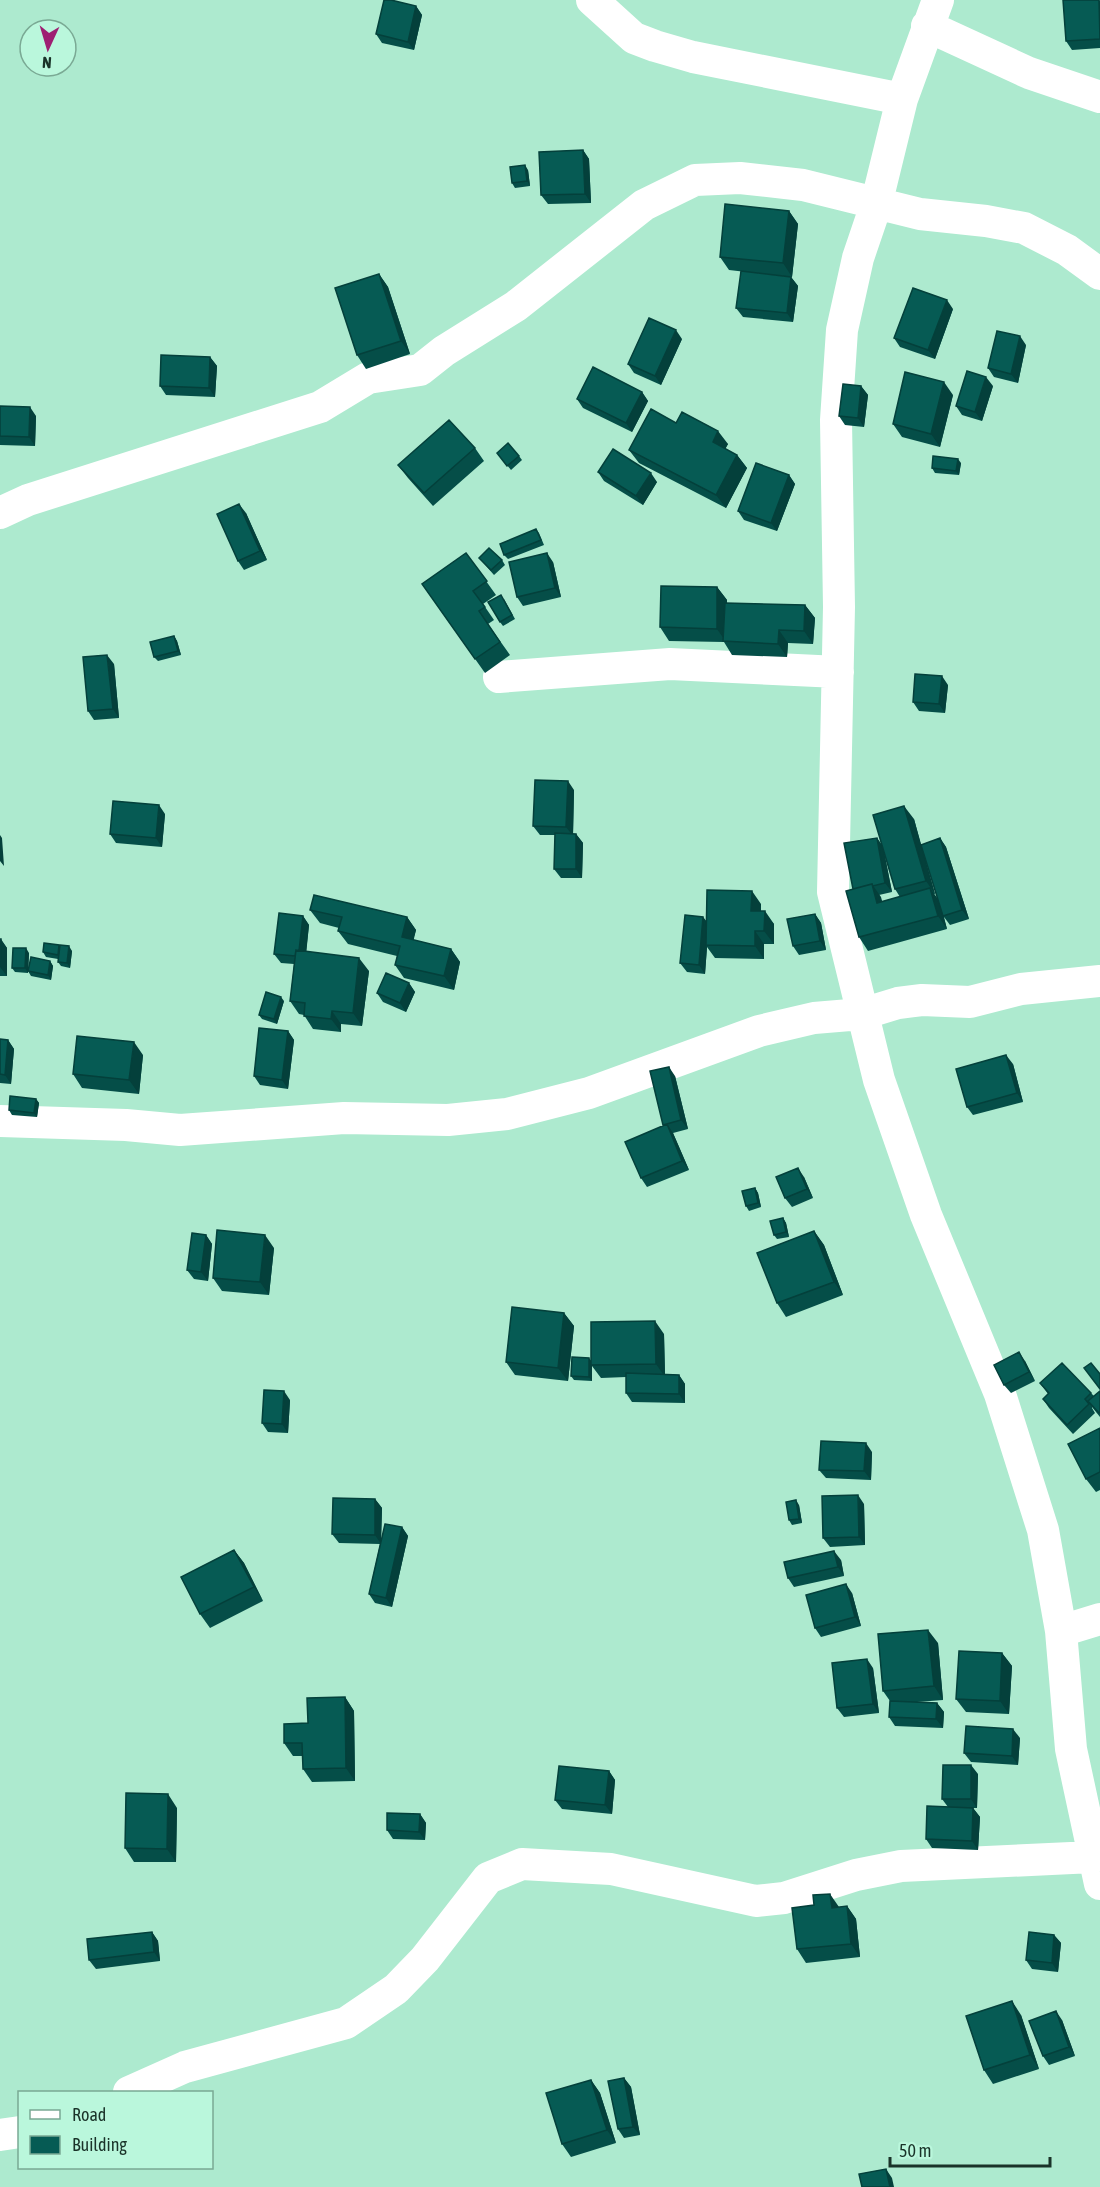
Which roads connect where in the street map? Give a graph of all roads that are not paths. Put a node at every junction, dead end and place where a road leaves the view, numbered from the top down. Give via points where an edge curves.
1 (592, 0) edge
2 (933, 13) edge
3 (1100, 97) edge
4 (902, 99) junction
5 (876, 204) junction
6 (1100, 274) edge
7 (0, 513) edge
8 (838, 672) junction
9 (499, 677) dead end
10 (1100, 981) edge
11 (862, 1014) junction
12 (0, 1121) edge
13 (1100, 1619) edge
14 (1061, 1631) junction
15 (1096, 1870) edge
16 (131, 2091) edge
17 (18, 2132) edge
18 (0, 2135) edge

1 - 4 street via 633,38 655,46
2 - 3 street via 1029,73
2 - 4 street
4 - 5 street
5 - 6 street via 1024,228 1067,250
5 - 7 street via 803,185 740,178 695,180 644,205 516,306 420,370 368,378 320,407 28,500
5 - 8 street via 858,258 842,330 836,420
8 - 9 street via 670,664
8 - 11 street via 834,892
10 - 11 street via 1021,989 970,1002 897,1003
11 - 12 street via 814,1018 759,1031 589,1093 507,1114 448,1120 344,1118 180,1130
11 - 14 street via 879,1080 926,1215 1000,1394 1043,1530
13 - 14 street
14 - 15 street via 1071,1749
15 - 16 street via 901,1866 856,1875 784,1898 756,1900 611,1869 522,1864 488,1878 425,1959 396,1989 346,2023 185,2067
17 - 18 street

